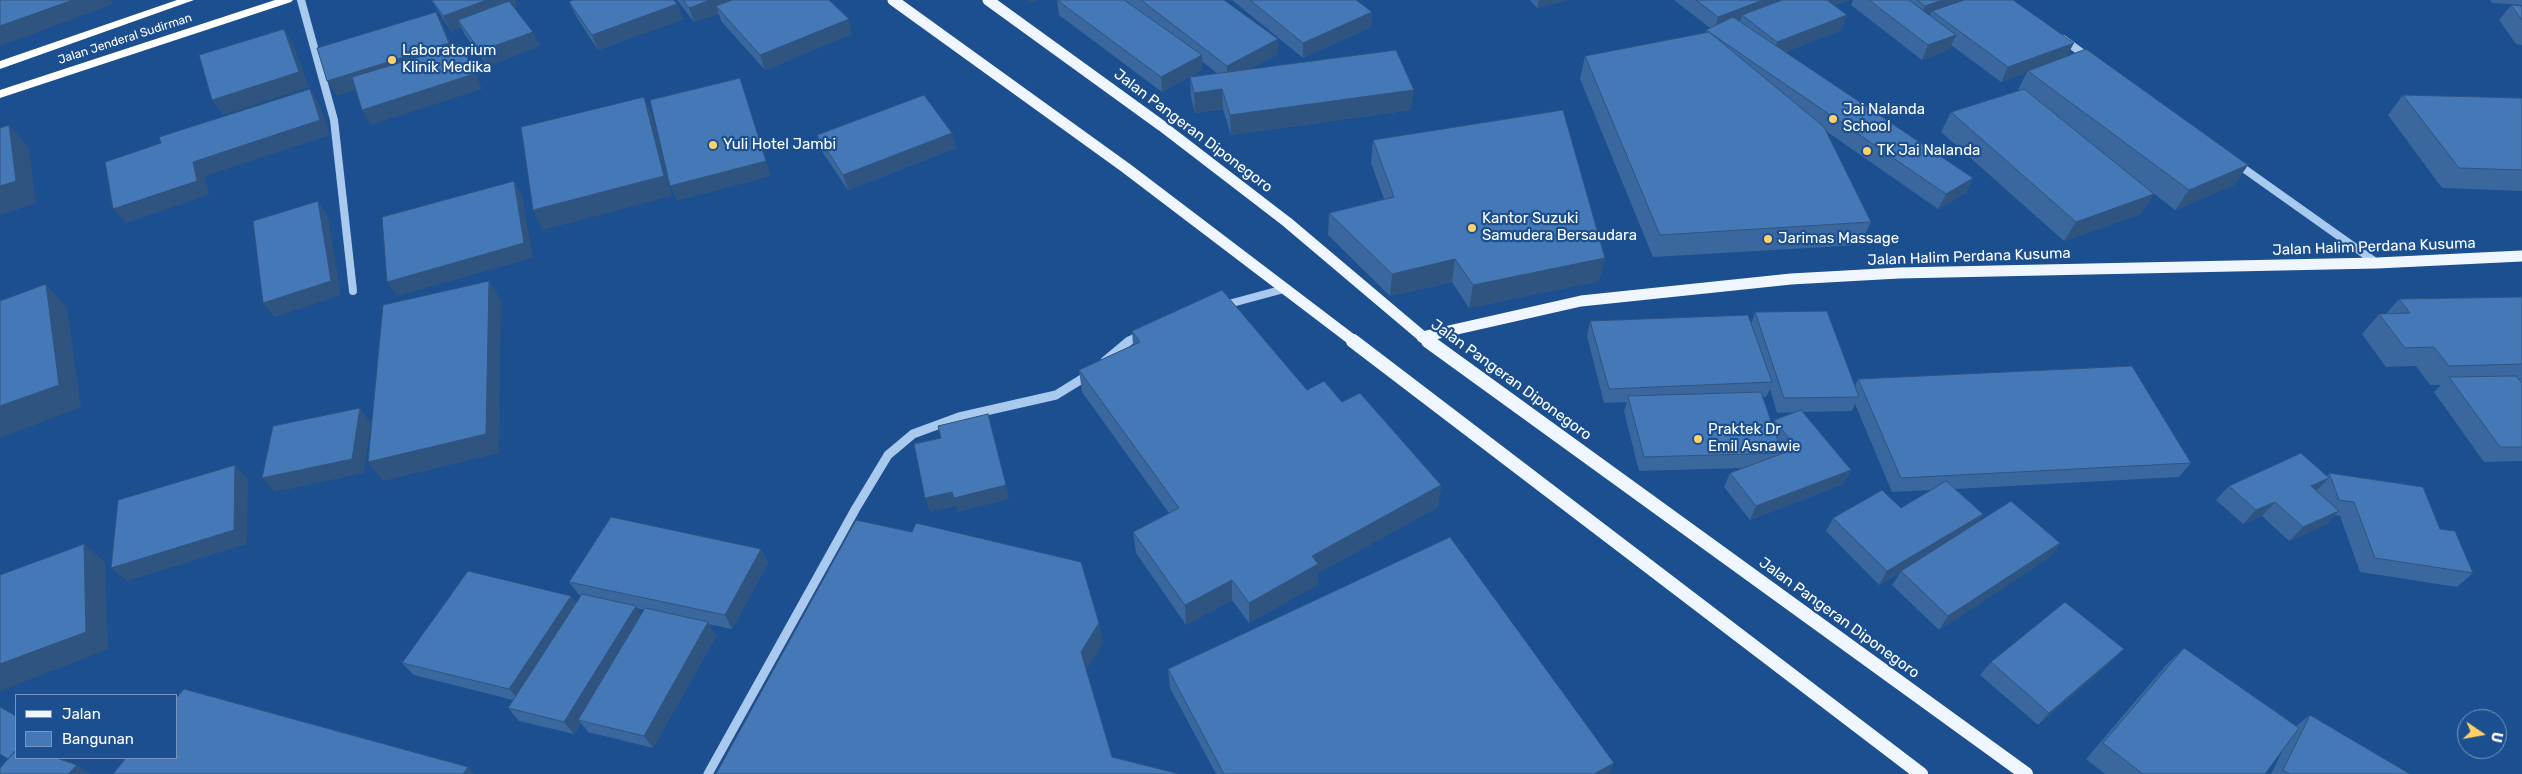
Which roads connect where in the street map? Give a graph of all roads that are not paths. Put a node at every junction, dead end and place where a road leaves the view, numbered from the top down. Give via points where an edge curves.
1 (188, 0) edge
2 (288, 0) edge
3 (301, 0) edge
4 (893, 0) edge
5 (988, 0) edge
6 (2056, 34) edge
7 (2096, 63) edge
8 (0, 65) edge
9 (0, 94) edge
10 (2233, 160) edge
11 (2522, 256) edge
12 (2377, 264) junction
13 (1284, 289) junction
14 (352, 291) dead end
15 (1212, 308) edge
16 (1154, 328) edge
17 (1422, 337) junction
18 (708, 774) edge
19 (1921, 774) edge
20 (2026, 774) edge

1 - 8 highway, Jalan Jenderal Sudirman
2 - 9 highway, Jalan Jenderal Sudirman
3 - 14 street via 334,120
4 - 13 main road via 1126,168
5 - 17 main road, Jalan Pangeran Diponegoro via 1162,126 1287,222
6 - 7 street
10 - 12 street
11 - 12 main road, Jalan Halim Perdana Kusuma
12 - 17 main road, Jalan Halim Perdana Kusuma via 1899,272 1791,280 1581,301
13 - 15 street
13 - 19 main road
16 - 18 street via 1131,339 1080,382 1056,396 959,417 913,434 888,455
17 - 20 main road, Jalan Pangeran Diponegoro

